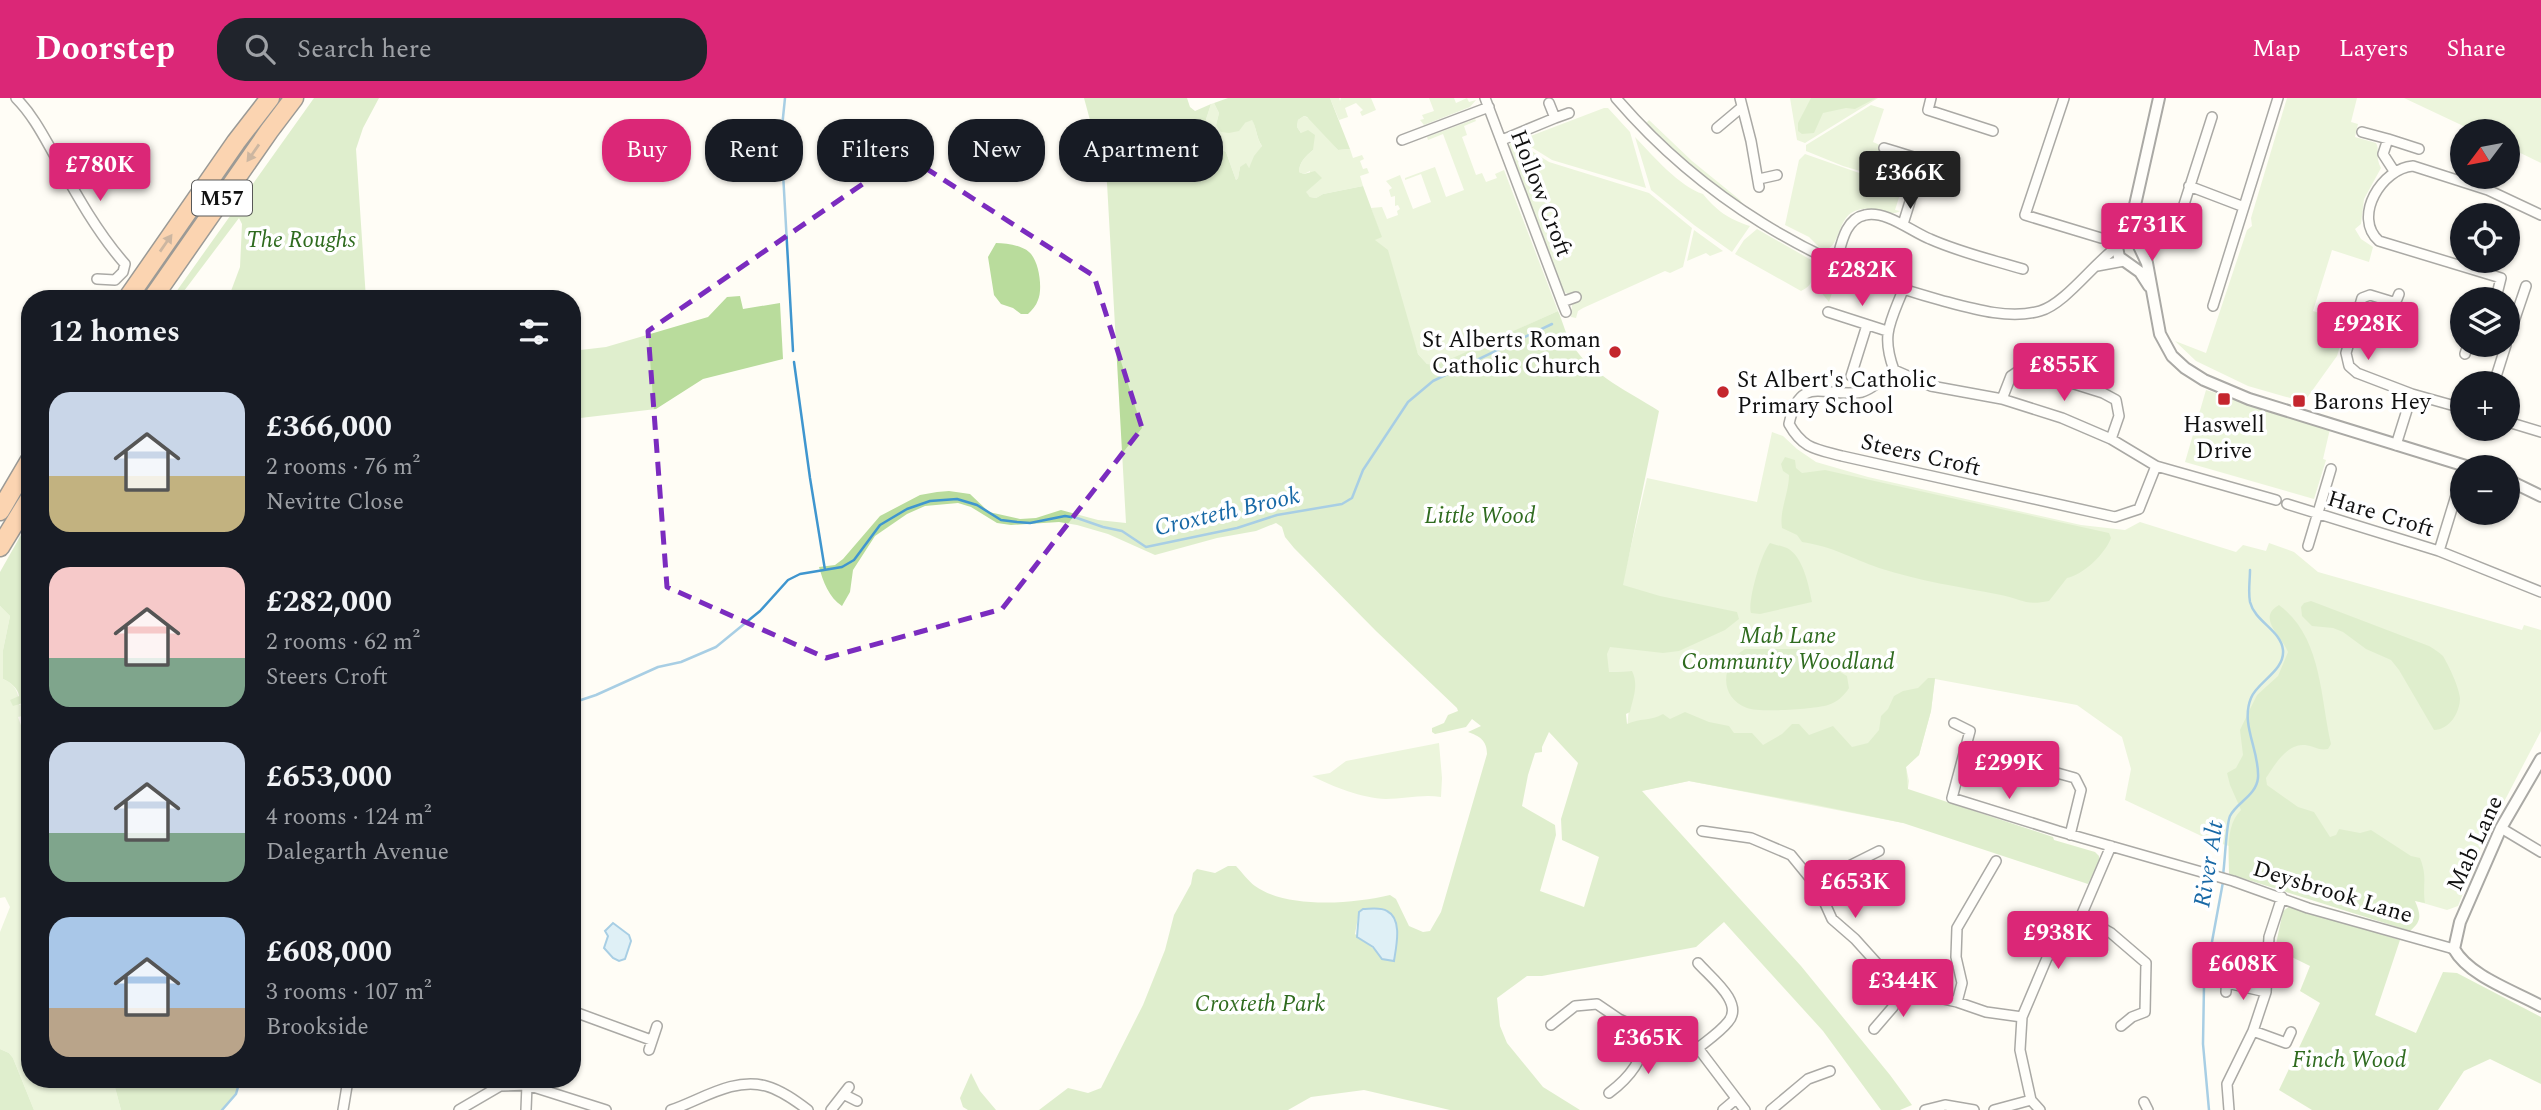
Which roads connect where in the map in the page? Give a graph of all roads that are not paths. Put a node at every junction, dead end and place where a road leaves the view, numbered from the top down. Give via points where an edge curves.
1 (16, 98) edge
2 (270, 98) edge
3 (294, 98) edge
4 (1931, 98) edge
5 (2064, 98) edge
6 (2159, 98) edge
7 (2278, 98) edge
8 (1618, 99) edge
9 (1741, 102) edge
10 (1487, 103) edge
11 (1549, 103) dead end
12 (1569, 113) dead end
13 (2212, 117) dead end
14 (1555, 118) junction
15 (1717, 128) dead end
16 (1993, 131) dead end
17 (2362, 132) dead end
18 (2388, 139) junction
19 (1402, 140) dead end
20 (1502, 140) junction
21 (2419, 149) dead end
22 (1890, 164) dead end
23 (2394, 171) junction
24 (1777, 175) dead end
25 (2189, 186) junction
26 (2244, 206) junction
27 (2133, 215) junction
28 (2541, 215) edge
29 (2180, 217) dead end
30 (1903, 224) junction
31 (2101, 238) dead end
32 (2117, 245) junction
33 (2139, 246) junction
34 (2125, 262) junction
35 (1836, 263) junction
36 (2095, 267) junction
37 (2023, 269) dead end
38 (97, 279) dead end
39 (2526, 286) dead end
40 (2499, 287) edge
41 (2150, 288) junction
42 (133, 290) edge
43 (158, 290) edge
44 (1903, 290) junction
45 (2399, 295) dead end
46 (1576, 297) dead end
47 (2520, 303) edge
48 (2213, 306) dead end
49 (1828, 312) dead end
50 (1867, 325) junction
51 (1887, 331) junction
52 (1894, 370) junction
53 (1851, 376) dead end
54 (2412, 394) junction
55 (2002, 399) junction
56 (2450, 405) edge
57 (2520, 426) edge
58 (2541, 432) edge
59 (2111, 439) junction
60 (2396, 445) junction
61 (2450, 464) edge
62 (2156, 466) junction
63 (2331, 469) dead end
64 (21, 475) edge
65 (2520, 486) edge
66 (2541, 496) edge
67 (2276, 500) dead end
68 (2287, 504) dead end
69 (0, 510) edge
70 (21, 513) edge
71 (2317, 513) junction
72 (2450, 516) edge
73 (2308, 546) dead end
74 (0, 547) edge
75 (2439, 551) junction
76 (2541, 592) edge
77 (1954, 723) dead end
78 (2007, 759) dead end
79 (2541, 759) edge
80 (2501, 828) junction
81 (1702, 831) dead end
82 (2070, 835) junction
83 (2111, 846) junction
84 (1879, 851) dead end
85 (2541, 852) edge
86 (1996, 861) dead end
87 (1818, 888) junction
88 (2282, 897) junction
89 (2081, 916) junction
90 (2454, 949) junction
91 (1698, 963) dead end
92 (2227, 983) dead end
93 (1901, 990) junction
94 (2266, 992) junction
95 (1957, 1002) junction
96 (2541, 1006) edge
97 (581, 1015) edge
98 (2022, 1017) junction
99 (1551, 1025) dead end
100 (657, 1026) dead end
101 (2121, 1026) dead end
102 (1874, 1029) dead end
103 (2253, 1031) junction
104 (2291, 1032) dead end
105 (1650, 1033) junction
106 (1699, 1048) junction
107 (1830, 1072) dead end
108 (347, 1088) edge
109 (492, 1088) edge
110 (527, 1088) edge
111 (536, 1088) edge
112 (1609, 1093) dead end
113 (1736, 1099) junction
114 (2031, 1100) junction
115 (857, 1101) dead end
116 (690, 1106) edge
117 (343, 1110) edge
118 (459, 1110) edge
119 (526, 1110) edge
120 (606, 1110) edge
121 (671, 1110) edge
122 (808, 1110) edge
123 (831, 1110) edge
124 (1723, 1110) edge
125 (1745, 1110) edge
126 (1771, 1110) edge
127 (1925, 1110) edge
128 (1975, 1110) edge
129 (1994, 1110) edge
130 (2040, 1110) edge
131 (2229, 1110) edge

1 - 38 street via 125,264 115,280
42 -> 2 highway, M57
3 -> 43 highway, M57
4 - 16 street via 1928,110
5 - 31 street via 2025,215
6 - 27 street
7 - 26 street
8 - 35 street via 1669,154 1720,195
9 - 15 street
9 - 24 street via 1759,183
10 - 19 street
10 - 20 street, Hollow Croft
11 - 14 street
12 - 14 street
13 - 25 street
14 - 20 street
17 - 18 street
18 - 21 street
18 - 23 street via 2383,154
20 - 46 street, Hollow Croft via 1564,307
22 - 30 street via 1889,149 1923,160
23 - 28 street via 2413,166 2488,190
23 - 40 street via 2373,200 2369,214 2373,236 2395,247 2501,278
25 - 26 street
25 - 29 street
26 - 48 street
27 - 32 street
27 - 33 street
30 - 35 street via 1875,215 1856,219 1846,230
30 - 37 street via 1929,239
32 - 33 street via 2128,238
32 - 34 street
32 - 36 street
33 - 34 street via 2136,259
33 - 41 street
34 - 36 street
34 - 41 street via 2140,272
35 - 44 street
36 - 44 street via 2051,306 2034,312 1975,310
39 - 47 street
41 - 60 street via 2165,345 2178,363 2204,380 2249,399
44 - 51 street
45 - 54 street via 2393,302 2370,295 2362,298 2346,353 2349,366 2357,373
49 - 50 street
50 - 51 street
50 - 53 street
51 - 52 street via 1886,351
52 - 55 street via 1931,386
52 - 62 street, Steers Croft via 1865,391 1816,389 1802,395 1789,425 1796,437 1807,446 1832,453 2115,517 2139,509
54 - 56 street
54 - 60 street
55 - 59 street
55 - 59 street via 2011,376 2023,368 2103,393 2116,400 2119,416
57 - 58 street
59 - 62 street
60 - 61 street
62 - 67 street
63 - 71 street
64 - 69 highway
65 - 66 street
68 - 71 street, Hare Croft
70 - 74 highway
71 - 73 street
71 - 75 street, Hare Croft
72 - 75 street
75 - 76 street, Hare Croft
77 - 82 street, Deysbrook Lane via 1970,731 1952,798
78 - 82 street via 2075,778 2081,790
79 - 80 street, Mab Lane
80 - 85 street
80 - 90 street, Mab Lane via 2460,922
81 - 87 street via 1752,838 1791,855
82 - 83 street, Deysbrook Lane
83 - 88 street, Deysbrook Lane
83 - 89 street
84 - 87 street
86 - 95 street via 1958,928 1956,957 1962,983
87 - 93 street via 1832,919
88 - 90 street, Deysbrook Lane
88 - 94 street via 2269,937
89 - 98 street via 2047,958
89 - 101 street via 2111,933 2146,963 2145,1013
90 - 96 street, Deysbrook Lane via 2473,970
91 - 106 street via 1729,997 1733,1011 1730,1021
92 - 94 street
93 - 95 street
93 - 102 street
94 - 103 street
95 - 98 street
97 - 100 street via 650,1045
98 - 114 street via 2020,1050
99 - 105 street via 1575,1006 1597,1004
103 - 104 street via 2286,1043
103 - 131 street via 2227,1084
105 - 106 street via 1681,1035
105 - 112 street via 1639,1063
106 - 113 street
107 - 126 street via 1808,1079
108 - 117 street
109 - 118 street
110 - 119 street
111 - 120 street
113 - 124 street
113 - 125 street
114 - 129 street
114 - 130 street
115 - 123 street via 847,1091
116 - 121 street
116 - 122 street via 732,1086 765,1085
127 - 128 street via 1945,1105

